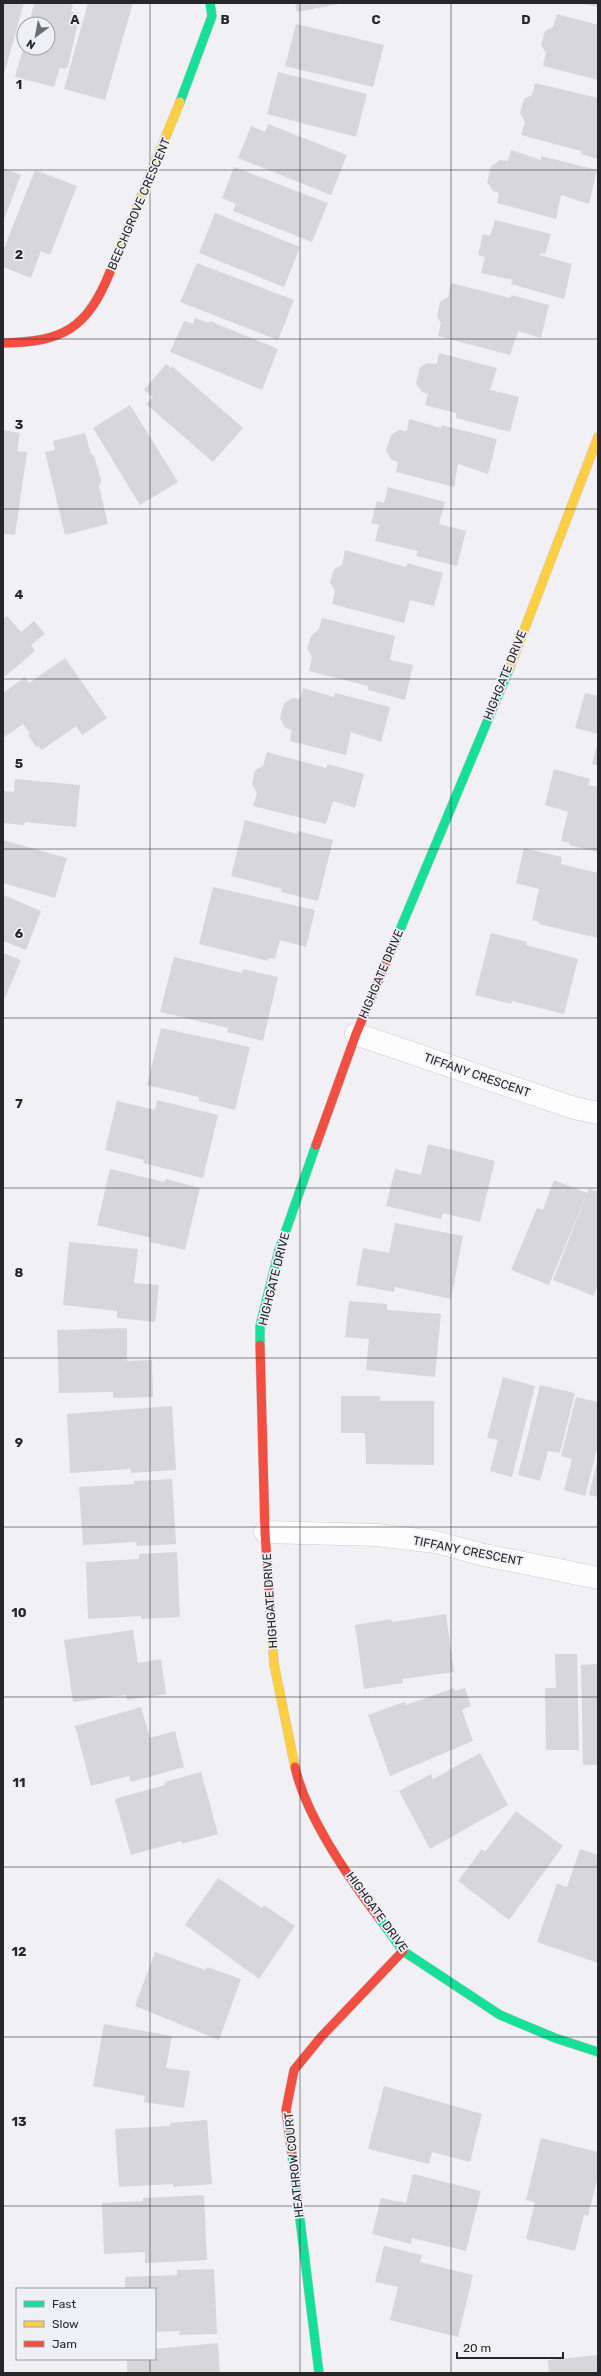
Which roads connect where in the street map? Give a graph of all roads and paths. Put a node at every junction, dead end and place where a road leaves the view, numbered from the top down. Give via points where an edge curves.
1 (210, 3) edge
2 (3, 343) edge
3 (598, 436) edge
4 (356, 1034) junction
5 (598, 1113) edge
6 (265, 1532) junction
7 (598, 1578) edge
8 (403, 1951) junction
9 (598, 2052) edge
10 (319, 2373) edge

1 - 2 street, BEECHGROVE CRESCENT via 212,16 198,57 104,288 84,319 60,335 24,343
3 - 4 street, HIGHGATE DRIVE via 512,662
4 - 5 street, TIFFANY CRESCENT via 574,1108
4 - 6 street, HIGHGATE DRIVE via 279,1250 260,1326 259,1376
6 - 7 street, TIFFANY CRESCENT via 377,1535 436,1542 484,1555
6 - 8 street, HIGHGATE DRIVE via 274,1664 297,1775 319,1827 360,1892
8 - 9 street, HIGHGATE DRIVE via 500,2015 555,2038
8 - 10 street, HEATHROW COURT via 321,2037 294,2070 286,2110

